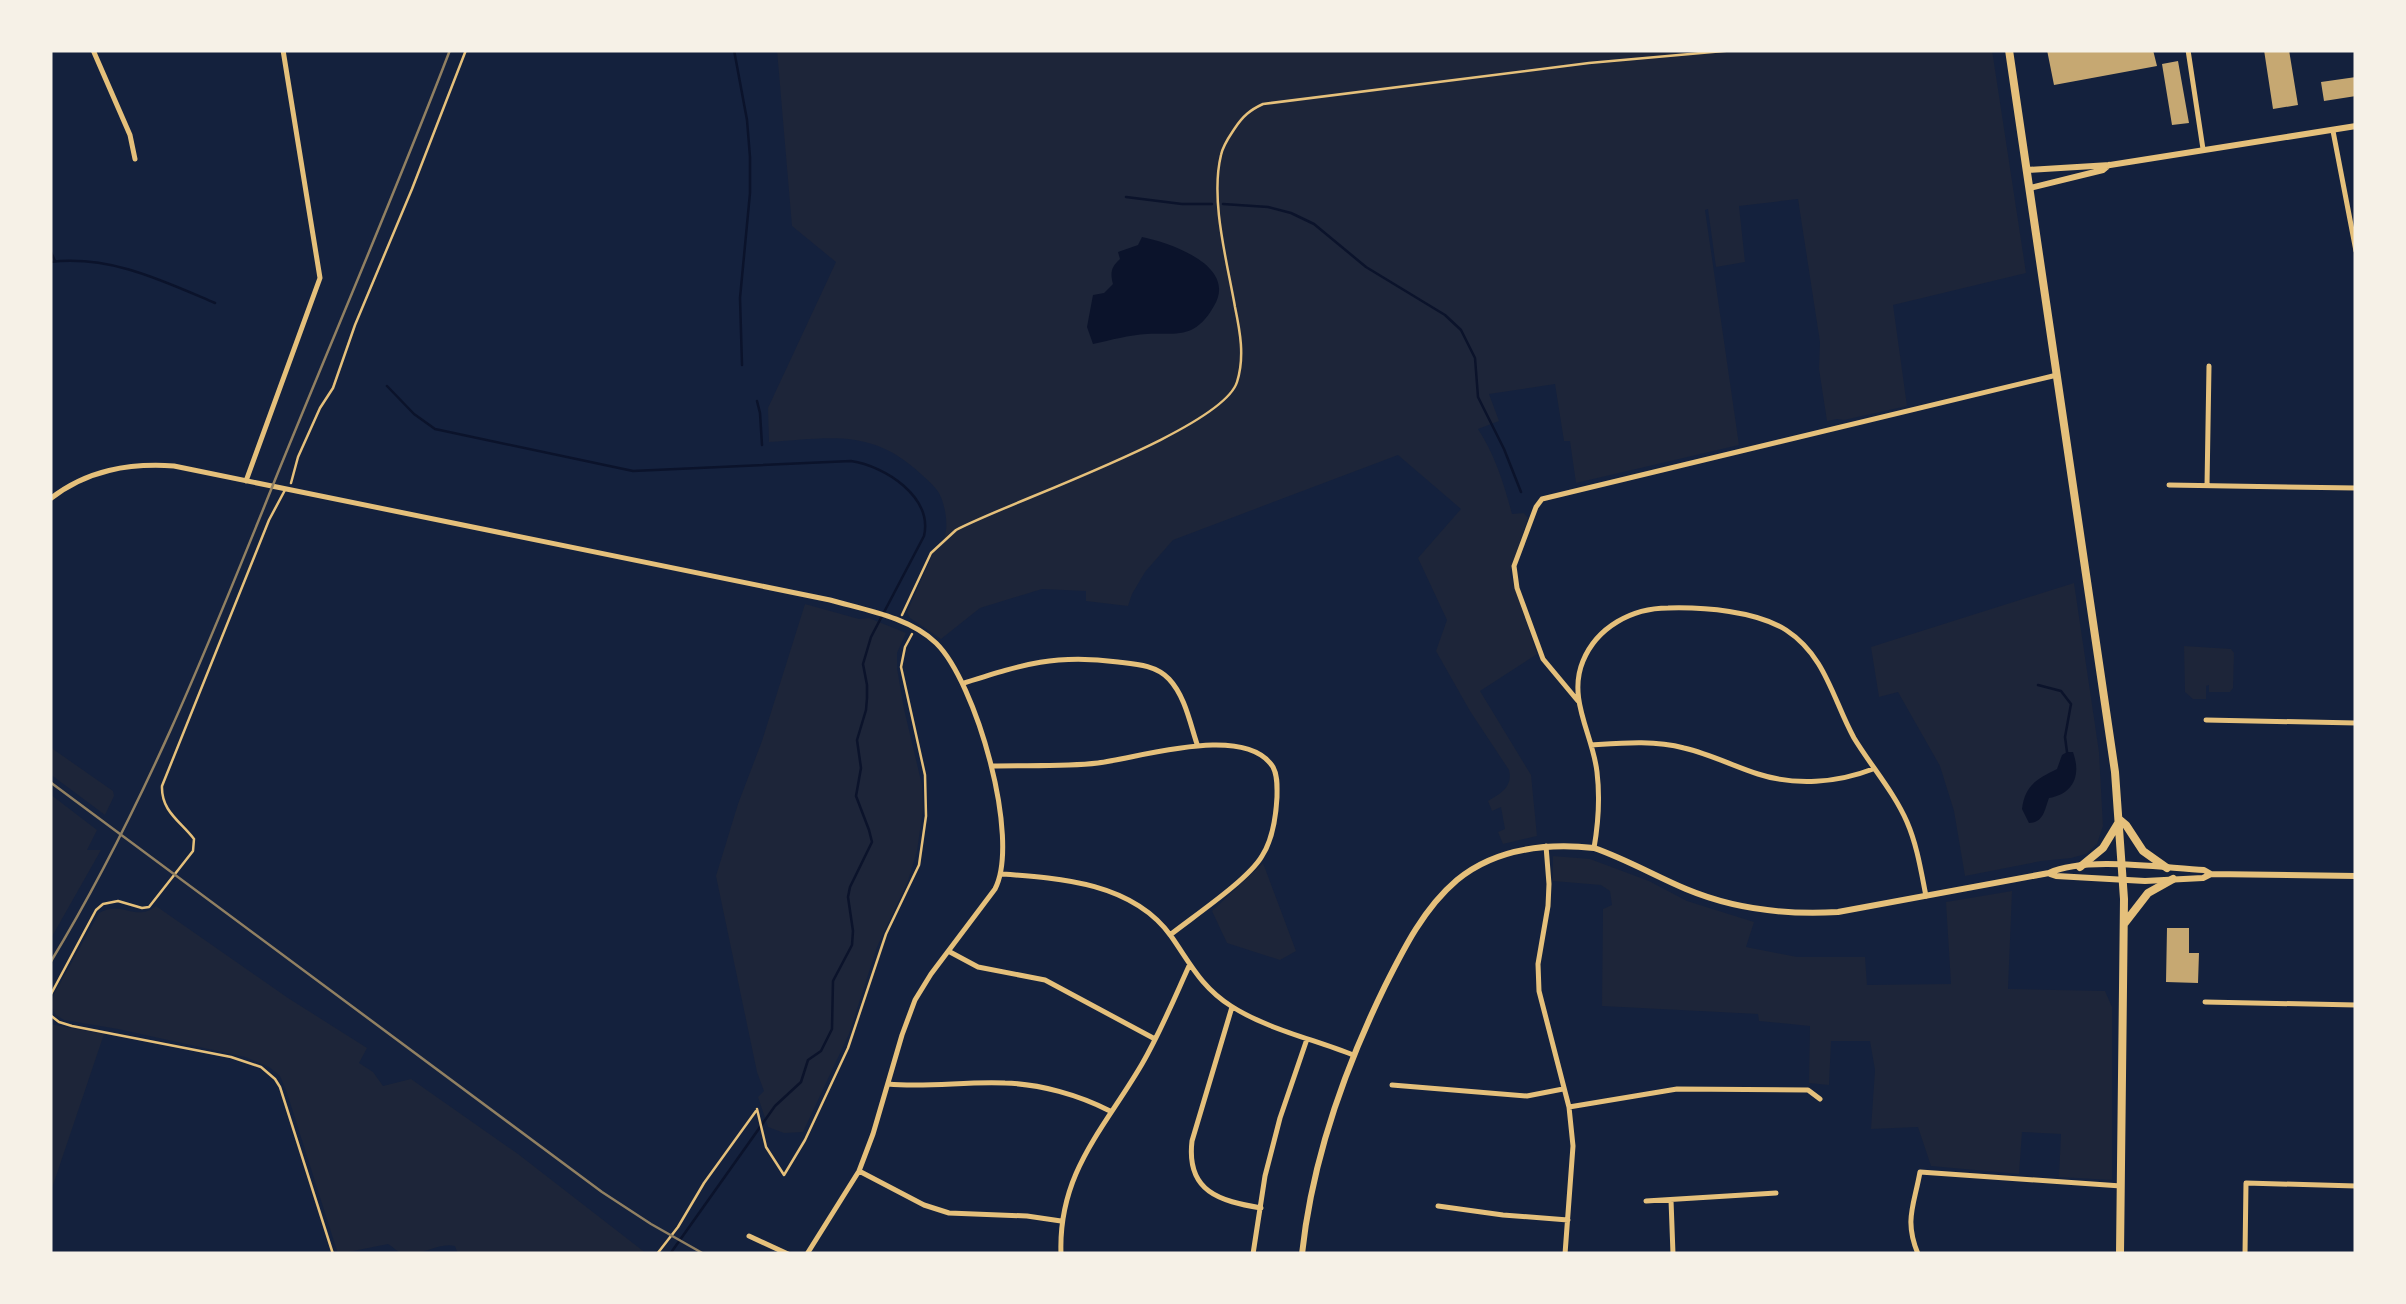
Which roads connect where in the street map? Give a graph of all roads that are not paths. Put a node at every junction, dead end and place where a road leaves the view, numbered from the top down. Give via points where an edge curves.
1 (93, 50) edge
2 (283, 50) edge
3 (2009, 50) edge
4 (2188, 50) edge
5 (2356, 126) edge
6 (2333, 129) junction
7 (2204, 150) junction
8 (135, 159) dead end
9 (2110, 165) junction
10 (2026, 170) junction
11 (2030, 188) junction
12 (2356, 250) edge
13 (2209, 366) dead end
14 (2057, 375) junction
15 (246, 480) junction
16 (2169, 485) dead end
17 (2206, 486) junction
18 (2356, 488) edge
19 (288, 489) junction
20 (50, 499) edge
21 (964, 683) junction
22 (1578, 702) junction
23 (2206, 720) dead end
24 (2356, 723) edge
25 (1197, 744) junction
26 (1591, 745) junction
27 (992, 766) junction
28 (1873, 769) junction
29 (2120, 820) junction
30 (1546, 846) junction
31 (1594, 848) junction
32 (2123, 865) junction
33 (2080, 867) junction
34 (2166, 868) junction
35 (2049, 873) junction
36 (1002, 874) junction
37 (2211, 874) junction
38 (2356, 876) edge
39 (2124, 879) junction
40 (2173, 879) junction
41 (1926, 896) junction
42 (2124, 924) junction
43 (1170, 935) junction
44 (950, 952) junction
45 (1190, 966) junction
46 (50, 996) edge
47 (2205, 1002) dead end
48 (2356, 1005) edge
49 (1232, 1007) junction
50 (50, 1015) edge
51 (1307, 1038) junction
52 (1155, 1039) junction
53 (1353, 1055) junction
54 (888, 1084) junction
55 (1392, 1085) dead end
56 (1565, 1088) junction
57 (1820, 1099) dead end
58 (1569, 1107) junction
59 (1111, 1111) junction
60 (859, 1171) junction
61 (2122, 1186) junction
62 (2356, 1186) edge
63 (1776, 1193) dead end
64 (1671, 1200) junction
65 (1646, 1201) dead end
66 (1438, 1206) dead end
67 (1261, 1208) junction
68 (1568, 1220) junction
69 (1062, 1221) junction
70 (749, 1236) dead end
71 (333, 1254) edge
72 (788, 1254) edge
73 (807, 1254) edge
74 (1061, 1254) edge
75 (1253, 1254) edge
76 (1302, 1254) edge
77 (1566, 1254) edge
78 (1673, 1254) edge
79 (1918, 1254) edge
80 (2120, 1254) edge
81 (2245, 1254) edge

1 - 8 street
2 - 15 street via 320,278
3 - 10 main road
4 - 7 street
5 - 6 street
6 - 7 street
6 - 12 street
7 - 9 street
9 - 10 street
9 - 11 street
10 - 11 main road
11 - 14 main road
13 - 17 street
14 - 22 street via 1542,499 1514,566 1516,588 1543,659
14 - 29 main road
15 - 19 street
15 - 20 street via 174,466 126,466 90,476
16 - 17 street
17 - 18 street
19 - 21 street via 873,612 938,645
19 - 46 lane via 269,520 162,786 166,808 194,839 192,853 150,907 118,901 96,910
21 - 25 street via 1048,659 1145,666 1176,688
21 - 27 street
22 - 26 street
22 - 28 street via 1584,658 1600,634 1628,616 1680,608 1751,616 1785,629 1808,648
23 - 24 street
25 - 27 street via 1096,763
25 - 43 street via 1243,748 1270,762 1276,808 1263,855
26 - 28 street via 1670,745 1797,782
26 - 31 street via 1598,782
27 - 36 street
28 - 41 street via 1906,819
29 - 32 main road
29 - 33 main road via 2103,848
29 - 34 main road
30 - 31 street
30 - 53 street via 1485,863 1437,900 1410,938
30 - 56 street via 1550,884 1538,990
31 - 41 street via 1698,894 1762,911 1838,912
32 - 33 street
32 - 34 street
32 - 39 main road
33 - 35 street
34 - 37 street
35 - 39 street
35 - 41 street
36 - 43 street via 1111,892 1146,911
36 - 44 street
37 - 38 street
37 - 40 street
39 - 40 street
39 - 42 main road
40 - 42 main road via 2148,893
42 - 61 main road
43 - 45 street
44 - 52 street via 978,966 1045,980
44 - 54 street via 909,1013
45 - 49 street
45 - 52 street
47 - 48 street
49 - 51 street
49 - 67 street via 1192,1141 1192,1164 1209,1193
50 - 71 lane via 72,1026 231,1057 268,1072 280,1087
51 - 53 street
51 - 67 street via 1280,1118
52 - 59 street
53 - 76 street via 1319,1160
54 - 59 street via 1018,1084
54 - 60 street
55 - 56 street via 1527,1096
56 - 58 street
57 - 58 street via 1808,1090 1678,1088
58 - 68 street
59 - 69 street via 1081,1160
60 - 69 street via 949,1214
60 - 73 street
61 - 79 street via 1920,1172 1909,1228
61 - 80 main road
62 - 81 street via 2246,1184
63 - 64 street
64 - 65 street
64 - 78 street
66 - 68 street
67 - 75 street
68 - 77 street
69 - 74 street
70 - 72 street

